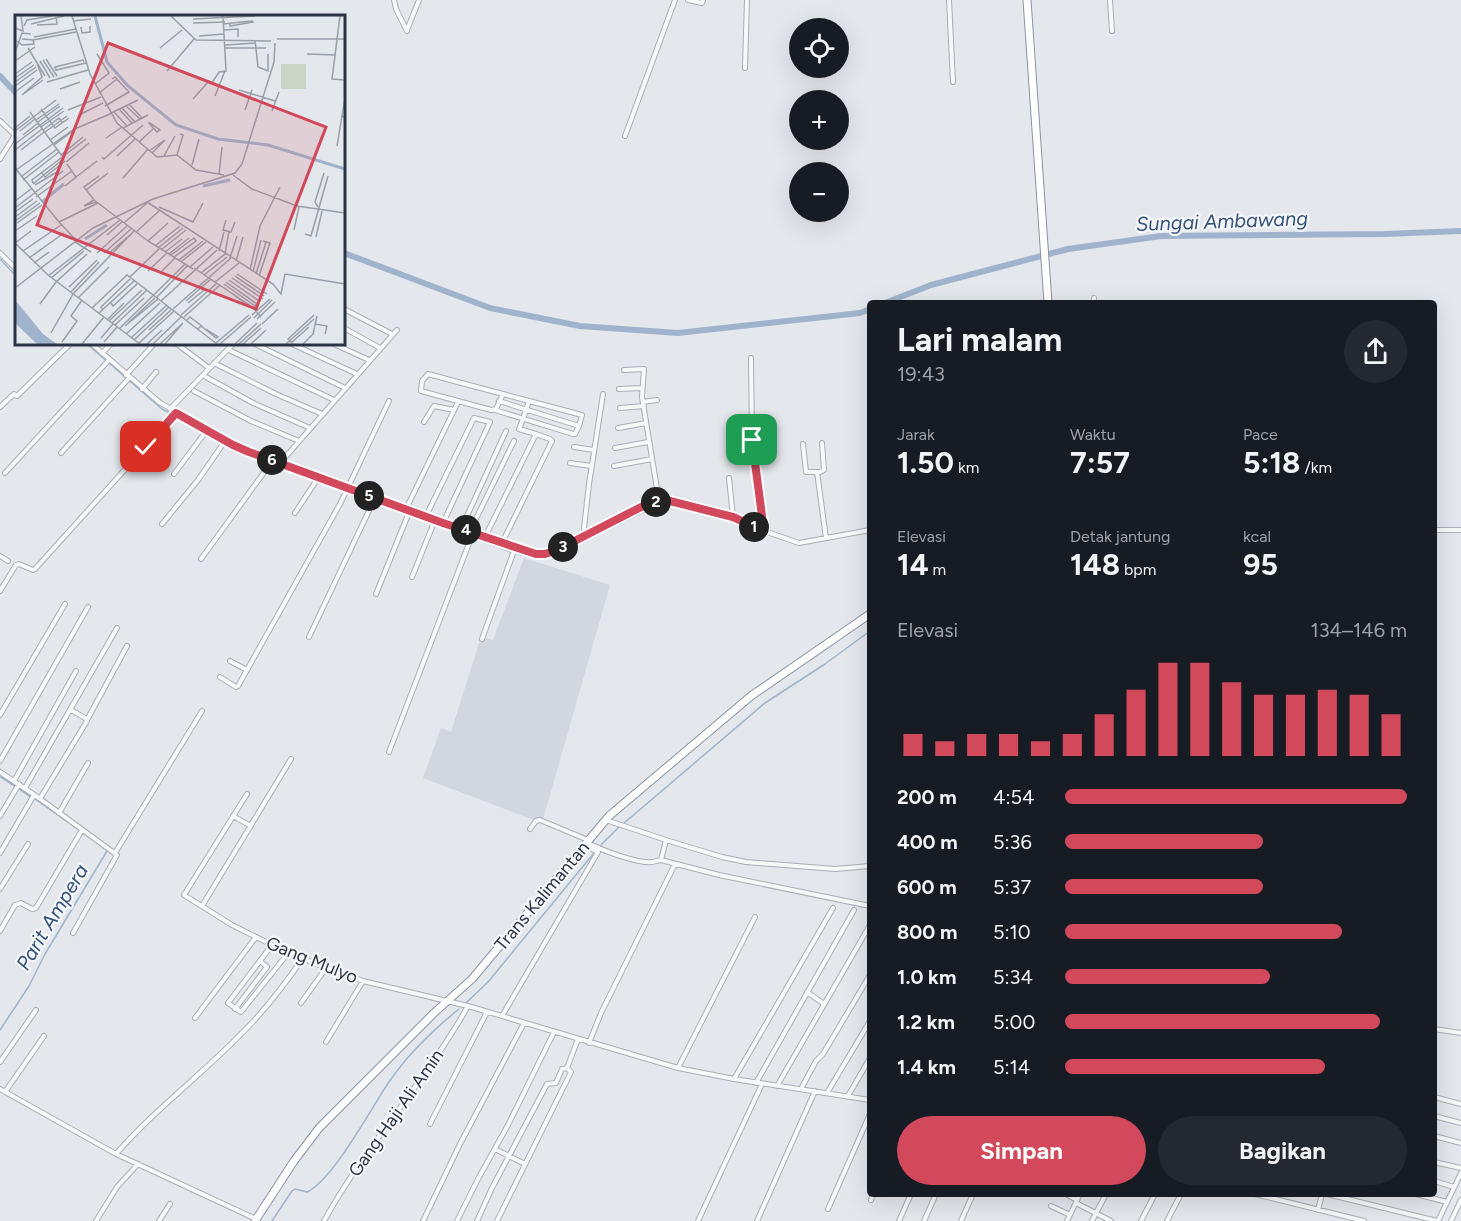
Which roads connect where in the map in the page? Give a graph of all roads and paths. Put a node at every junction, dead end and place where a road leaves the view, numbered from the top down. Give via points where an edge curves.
1 (394, 0) edge
2 (419, 0) edge
3 (675, 0) edge
4 (688, 0) edge
5 (703, 0) edge
6 (747, 0) edge
7 (949, 0) edge
8 (1027, 0) edge
9 (1110, 0) edge
10 (1112, 31) dead end
11 (745, 68) dead end
12 (953, 82) dead end
13 (0, 121) edge
14 (15, 134) edge
15 (15, 136) edge
16 (625, 136) dead end
17 (0, 159) edge
18 (0, 254) edge
19 (15, 268) edge
20 (1048, 300) edge
21 (345, 310) edge
22 (345, 329) edge
23 (396, 330) dead end
24 (392, 334) junction
25 (69, 345) edge
26 (93, 345) edge
27 (110, 345) edge
28 (153, 345) edge
29 (178, 345) edge
30 (231, 345) edge
31 (257, 345) edge
32 (294, 345) edge
33 (336, 345) edge
34 (380, 348) junction
35 (231, 351) dead end
36 (102, 353) junction
37 (751, 358) dead end
38 (109, 360) junction
39 (369, 360) junction
40 (214, 363) junction
41 (209, 368) junction
42 (624, 370) dead end
43 (156, 372) dead end
44 (357, 374) junction
45 (127, 376) junction
46 (206, 377) dead end
47 (345, 388) junction
48 (641, 388) junction
49 (142, 389) junction
50 (620, 389) dead end
51 (194, 391) dead end
52 (503, 393) junction
53 (603, 394) dead end
54 (334, 400) junction
55 (389, 400) dead end
56 (657, 400) dead end
57 (499, 401) junction
58 (529, 401) junction
59 (458, 402) junction
60 (643, 404) junction
61 (0, 407) edge
62 (620, 408) dead end
63 (170, 409) junction
64 (526, 409) junction
65 (454, 410) junction
66 (495, 410) junction
67 (176, 413) junction
68 (322, 414) junction
69 (523, 420) junction
70 (424, 422) dead end
71 (646, 423) junction
72 (579, 426) junction
73 (310, 428) junction
74 (618, 428) dead end
75 (207, 430) junction
76 (506, 431) dead end
77 (536, 435) junction
78 (225, 441) junction
79 (299, 441) junction
80 (514, 441) dead end
81 (648, 442) junction
82 (822, 443) dead end
83 (803, 444) dead end
84 (574, 447) dead end
85 (615, 448) dead end
86 (594, 450) junction
87 (61, 453) dead end
88 (652, 459) junction
89 (274, 460) junction
90 (280, 463) junction
91 (570, 463) dead end
92 (591, 466) junction
93 (614, 466) dead end
94 (817, 472) junction
95 (5, 473) dead end
96 (174, 474) dead end
97 (318, 478) junction
98 (729, 478) dead end
99 (347, 491) junction
100 (374, 500) junction
101 (659, 501) junction
102 (409, 512) junction
103 (296, 513) dead end
104 (426, 516) junction
105 (733, 517) junction
106 (434, 522) junction
107 (443, 523) junction
108 (162, 524) dead end
109 (461, 529) junction
110 (1437, 530) edge
111 (1461, 530) edge
112 (764, 531) junction
113 (867, 531) edge
114 (472, 533) junction
115 (485, 537) junction
116 (583, 537) junction
117 (826, 538) junction
118 (502, 543) junction
119 (514, 552) junction
120 (0, 556) edge
121 (201, 559) dead end
122 (8, 561) dead end
123 (412, 577) dead end
124 (0, 591) edge
125 (376, 594) dead end
126 (65, 604) dead end
127 (88, 607) dead end
128 (867, 616) edge
129 (117, 628) dead end
130 (309, 637) dead end
131 (482, 639) dead end
132 (127, 646) dead end
133 (230, 661) dead end
134 (247, 670) junction
135 (76, 671) dead end
136 (220, 677) dead end
137 (71, 710) junction
138 (202, 711) dead end
139 (0, 715) edge
140 (87, 721) junction
141 (389, 752) dead end
142 (291, 759) dead end
143 (0, 761) edge
144 (88, 763) dead end
145 (0, 772) edge
146 (14, 781) junction
147 (19, 784) junction
148 (25, 788) junction
149 (247, 794) dead end
150 (38, 797) junction
151 (59, 813) junction
152 (0, 816) edge
153 (233, 816) junction
154 (605, 820) junction
155 (251, 826) junction
156 (530, 828) dead end
157 (82, 830) junction
158 (666, 840) junction
159 (586, 842) junction
160 (28, 844) dead end
161 (597, 849) junction
162 (0, 853) edge
163 (115, 853) junction
164 (661, 860) junction
165 (675, 864) junction
166 (867, 866) edge
167 (0, 889) edge
168 (867, 905) edge
169 (202, 906) junction
170 (833, 908) dead end
171 (854, 910) dead end
172 (755, 917) dead end
173 (867, 930) edge
174 (0, 931) edge
175 (73, 933) dead end
176 (256, 937) junction
177 (272, 945) junction
178 (289, 952) junction
179 (303, 958) junction
180 (260, 961) junction
181 (326, 968) junction
182 (867, 980) edge
183 (363, 981) junction
184 (807, 992) junction
185 (449, 1000) junction
186 (301, 1003) dead end
187 (824, 1004) junction
188 (465, 1005) junction
189 (235, 1009) junction
190 (36, 1010) dead end
191 (487, 1012) junction
192 (502, 1016) junction
193 (195, 1018) dead end
194 (524, 1023) junction
195 (867, 1026) edge
196 (1437, 1029) edge
197 (554, 1032) junction
198 (1461, 1033) edge
199 (44, 1036) dead end
200 (578, 1040) junction
201 (326, 1042) dead end
202 (589, 1042) junction
203 (0, 1062) edge
204 (867, 1063) edge
205 (567, 1068) junction
206 (678, 1068) junction
207 (734, 1079) junction
208 (756, 1083) junction
209 (762, 1084) junction
210 (777, 1086) junction
211 (0, 1089) edge
212 (801, 1089) junction
213 (815, 1091) junction
214 (6, 1092) junction
215 (827, 1093) junction
216 (848, 1096) junction
217 (1437, 1098) edge
218 (867, 1099) edge
219 (1461, 1104) edge
220 (1437, 1117) edge
221 (867, 1121) edge
222 (1461, 1123) edge
223 (430, 1124) dead end
224 (1437, 1137) edge
225 (1461, 1143) edge
226 (495, 1149) junction
227 (116, 1154) junction
228 (510, 1156) junction
229 (1437, 1163) edge
230 (138, 1164) junction
231 (525, 1164) junction
232 (1461, 1168) edge
233 (1461, 1173) edge
234 (1437, 1182) edge
235 (1454, 1187) junction
236 (872, 1197) edge
237 (910, 1197) edge
238 (935, 1197) edge
239 (972, 1197) edge
240 (1070, 1197) edge
241 (1078, 1197) edge
242 (1104, 1197) edge
243 (1153, 1197) edge
244 (1179, 1197) edge
245 (1267, 1197) edge
246 (1321, 1197) edge
247 (1339, 1197) edge
248 (1428, 1197) edge
249 (871, 1200) dead end
250 (1461, 1200) edge
251 (1076, 1201) junction
252 (1447, 1202) junction
253 (170, 1204) dead end
254 (1051, 1206) dead end
255 (828, 1209) dead end
256 (1318, 1210) junction
257 (1096, 1214) junction
258 (1070, 1215) junction
259 (256, 1220) edge
260 (96, 1221) edge
261 (159, 1221) edge
262 (324, 1221) edge
263 (423, 1221) edge
264 (457, 1221) edge
265 (477, 1221) edge
266 (497, 1221) edge
267 (698, 1221) edge
268 (757, 1221) edge
269 (899, 1221) edge
270 (924, 1221) edge
271 (961, 1221) edge
272 (1067, 1221) edge
273 (1092, 1221) edge
274 (1111, 1221) edge
275 (1141, 1221) edge
276 (1167, 1221) edge
277 (1364, 1221) edge
278 (1438, 1221) edge
279 (1450, 1221) edge

1 - 2 street via 407,31
3 - 16 street
4 - 5 street
6 - 11 street
7 - 12 street
8 - 20 highway
9 - 10 street
13 - 14 street
15 - 17 street
18 - 19 street
21 - 24 street
22 - 34 street
23 - 24 street
24 - 34 street
25 - 61 street via 17,396 14,394
26 - 36 street
27 - 36 street
28 - 45 street
29 - 41 street
30 - 40 street
31 - 47 street
32 - 44 street
33 - 39 street
34 - 39 street
35 - 54 street
36 - 38 street
37 - 112 street via 752,440
38 - 45 street
38 - 95 street
39 - 44 street
40 - 41 street
40 - 68 street
41 - 63 street
42 - 48 street via 644,369
43 - 49 street
44 - 47 street
45 - 49 street
45 - 87 street
46 - 73 street
47 - 54 street
48 - 50 street
48 - 60 street
49 - 63 street
51 - 79 street
52 - 57 street
52 - 58 street
52 - 59 street via 424,376 420,391
53 - 86 street
54 - 68 street
55 - 99 street
56 - 60 street
57 - 64 street
57 - 66 street
58 - 64 street
58 - 72 street via 580,414
59 - 65 street
59 - 66 street
60 - 62 street
60 - 71 street
63 - 67 street
64 - 69 street
64 - 72 street
65 - 70 street via 433,406
65 - 102 street
66 - 69 street
67 - 75 street
67 - 124 street via 35,569 16,565
68 - 73 street
69 - 72 street via 574,435
69 - 77 street via 519,429
71 - 74 street
71 - 81 street
73 - 79 street
75 - 78 street
75 - 96 street
76 - 109 street
77 - 115 street
77 - 118 street via 552,441
78 - 89 street
78 - 108 street
79 - 90 street
80 - 114 street
81 - 85 street
81 - 88 street
82 - 94 street via 824,470
83 - 94 street via 807,473
84 - 86 street
86 - 92 street
88 - 93 street
88 - 101 street
89 - 90 street
89 - 121 street
90 - 97 street
91 - 92 street
92 - 116 street
94 - 117 street
97 - 99 street
97 - 103 street
98 - 105 street
99 - 100 street
99 - 134 street
100 - 102 street
100 - 130 street
101 - 105 street
101 - 116 street
102 - 104 street
102 - 125 street
104 - 106 street
104 - 107 street via 474,418 490,422
105 - 112 street
106 - 107 street
106 - 123 street
107 - 109 street
109 - 114 street
110 - 111 street
112 - 117 street via 799,543
113 - 117 street
114 - 115 street
114 - 141 street
115 - 118 street
116 - 119 street via 545,554
118 - 119 street
119 - 131 street
120 - 122 street
126 - 139 street
127 - 143 street
128 - 154 highway, Trans Kalimantan via 751,696
129 - 137 street
132 - 140 street
133 - 134 street
134 - 136 street via 237,687
135 - 146 street
137 - 140 street
137 - 148 street
138 - 163 street
140 - 150 street
142 - 155 street
144 - 151 street
145 - 146 street
146 - 147 street
147 - 148 street
147 - 152 street
148 - 150 street
149 - 153 street
150 - 151 street
150 - 162 street
151 - 157 street
153 - 155 street
153 - 169 street, Gang Mulyo via 184,894
154 - 158 street
154 - 159 highway, Trans Kalimantan
155 - 169 street
156 - 159 street via 540,820
157 - 163 street
157 - 174 street via 36,908 15,905
158 - 164 street
158 - 166 street via 746,862 835,869
159 - 161 street
159 - 185 highway, Trans Kalimantan via 483,966
160 - 167 street
161 - 164 street via 641,861
161 - 192 street
163 - 175 street via 117,857
164 - 165 street
165 - 168 street
165 - 202 street
169 - 176 street, Gang Mulyo
170 - 207 street
171 - 184 street
172 - 206 street
173 - 187 street
176 - 177 street, Gang Mulyo
176 - 193 street
177 - 178 street, Gang Mulyo
177 - 180 street
178 - 179 street, Gang Mulyo
178 - 189 street via 243,1012
179 - 181 street, Gang Mulyo
179 - 227 street via 246,1030
180 - 189 street via 267,967
180 - 189 street via 228,1003
181 - 183 street, Gang Mulyo
181 - 186 street
182 - 212 street
183 - 185 street, Gang Mulyo
183 - 201 street
184 - 187 street
184 - 208 street
185 - 188 street, Gang Mulyo
185 - 259 highway, Trans Kalimantan via 319,1128
187 - 210 street
188 - 191 street, Gang Mulyo
188 - 262 street, Gang Haji Ali Amin via 446,1042
190 - 203 street
191 - 192 street, Gang Mulyo
191 - 223 street
192 - 194 street, Gang Mulyo
194 - 197 street, Gang Mulyo
194 - 263 street
195 - 215 street
196 - 198 street
197 - 200 street, Gang Mulyo
197 - 226 street
199 - 214 street
200 - 202 street, Gang Mulyo
200 - 205 street
202 - 206 street, Gang Mulyo
204 - 216 street
205 - 228 street via 562,1069 556,1083 547,1084
205 - 231 street via 571,1072
206 - 207 street, Gang Mulyo
207 - 208 street, Gang Mulyo
208 - 209 street, Gang Mulyo
209 - 210 street, Gang Mulyo
209 - 267 street
210 - 212 street, Gang Mulyo
211 - 214 street
212 - 213 street, Gang Mulyo
213 - 215 street, Gang Mulyo
213 - 268 street
214 - 227 street
215 - 216 street, Gang Mulyo
216 - 218 street, Gang Mulyo
217 - 219 street
220 - 222 street
221 - 255 street
224 - 225 street
226 - 228 street
226 - 264 street
227 - 230 street
228 - 231 street
228 - 265 street
229 - 232 street
230 - 259 street
230 - 260 street via 117,1187
231 - 266 street
233 - 235 street
234 - 235 street
235 - 252 street
236 - 249 street
237 - 269 street
238 - 270 street
239 - 271 street
240 - 251 street
241 - 251 street
242 - 257 street
243 - 275 street
244 - 276 street
245 - 256 street
246 - 256 street
247 - 278 street
248 - 252 street
250 - 279 street
251 - 257 street
251 - 258 street
252 - 278 street
253 - 261 street
254 - 258 street
256 - 277 street
257 - 273 street
257 - 274 street
258 - 272 street

